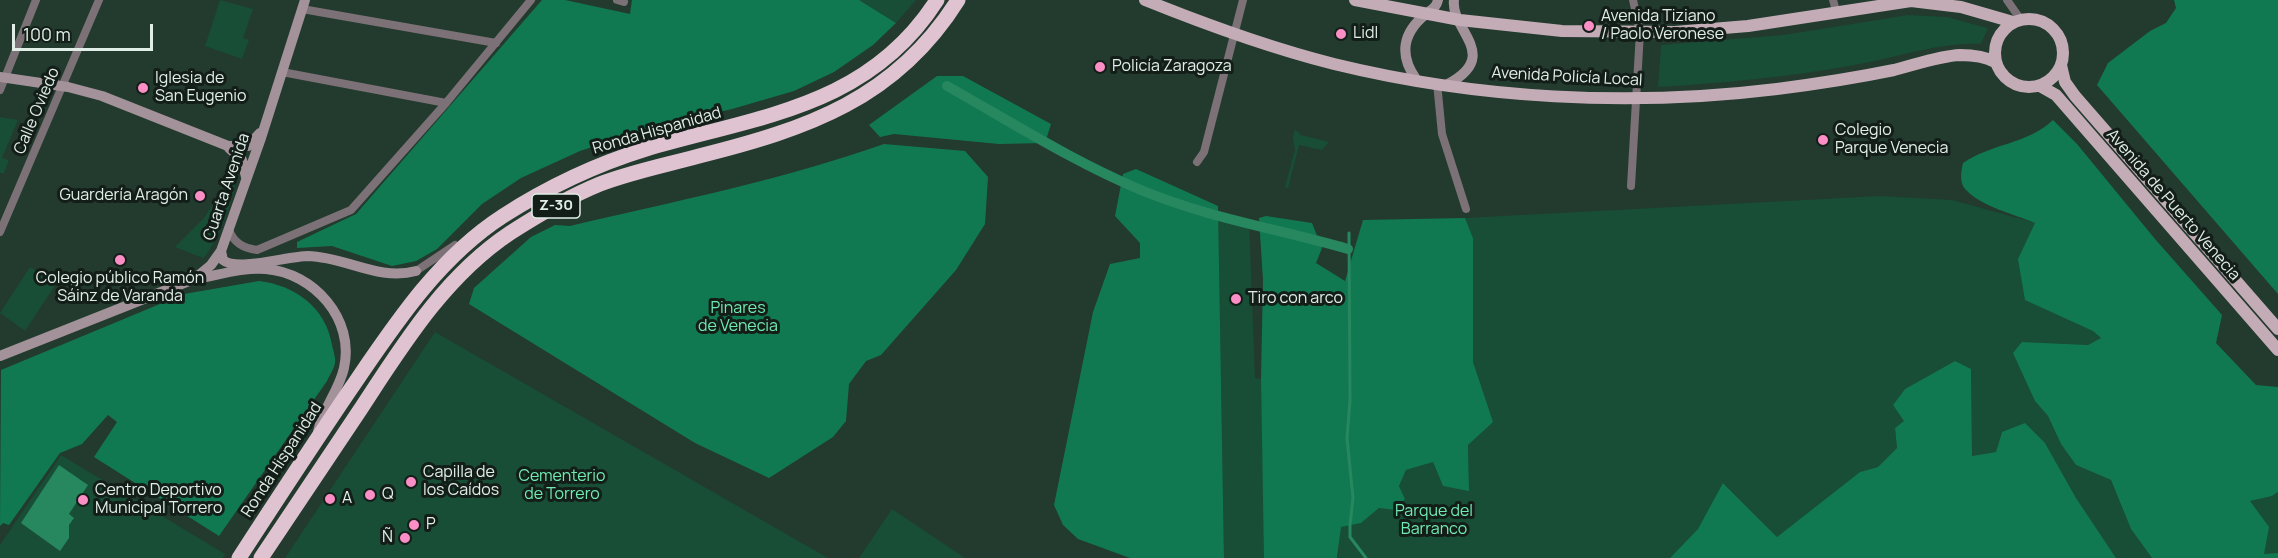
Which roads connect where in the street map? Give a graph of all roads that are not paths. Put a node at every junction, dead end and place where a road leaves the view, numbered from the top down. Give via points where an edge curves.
1 (36, 0) edge
2 (99, 0) edge
3 (531, 0) edge
4 (937, 0) edge
5 (958, 0) edge
6 (1145, 0) edge
7 (1243, 0) edge
8 (1355, 0) edge
9 (1438, 0) edge
10 (1454, 0) edge
11 (1633, 0) edge
12 (1833, 0) edge
13 (2007, 0) edge
14 (303, 5) edge
15 (1426, 14) junction
16 (1837, 14) junction
17 (1460, 20) junction
18 (2017, 21) junction
19 (1640, 32) junction
20 (1234, 34) junction
21 (496, 43) junction
22 (1995, 62) junction
23 (2061, 65) junction
24 (282, 72) junction
25 (2, 77) edge
26 (1416, 79) junction
27 (1442, 84) junction
28 (2040, 86) junction
29 (62, 87) junction
30 (0, 90) edge
31 (1637, 98) junction
32 (446, 103) junction
33 (264, 125) junction
34 (228, 146) junction
35 (1197, 162) dead end
36 (245, 186) junction
37 (1631, 186) dead end
38 (1466, 209) dead end
39 (229, 230) junction
40 (0, 232) edge
41 (478, 234) junction
42 (221, 251) junction
43 (416, 271) joint
44 (194, 279) junction
45 (2278, 329) edge
46 (2278, 350) edge
47 (0, 356) edge
48 (317, 439) junction
49 (239, 558) edge
50 (261, 558) edge

1 - 25 street
2 - 29 street, Calle Oviedo
3 - 21 street
4 - 41 highway, Ronda Hispanidad / Z-30 via 890,54 836,91 766,119 593,167 545,190
5 - 50 highway, Ronda Hispanidad / Z-30 via 926,45 903,67 846,107 782,133 600,184 507,235 451,285 418,325
6 - 20 main road, Avenida Policía Local
7 - 20 street
8 - 15 main road
9 - 15 street
10 - 17 street
11 - 19 street
12 - 16 street
13 - 18 street
14 - 21 street
14 - 24 street, Cuarta Avenida
15 - 17 main road
15 - 26 street via 1409,32 1404,48
16 - 18 main road via 1924,1
16 - 19 main road via 1748,26
17 - 19 main road via 1562,31
17 - 27 street via 1471,41 1472,58 1464,72
18 - 22 main road via 1996,42
18 - 23 main road via 2043,22 2056,33 2062,48
19 - 31 street
20 - 26 main road, Avenida Policía Local via 1334,64
20 - 35 street via 1204,152
21 - 32 street
22 - 28 main road via 2012,83 2021,87
22 - 31 main road, Avenida Policía Local via 1981,56 1953,56 1777,89
23 - 28 main road
23 - 45 main road, Avenida de Puerto Venecia via 2065,82 2075,96
24 - 32 street
24 - 33 street, Cuarta Avenida
25 - 29 street
25 - 30 street
26 - 27 main road, Avenida Policía Local
27 - 31 main road, Avenida Policía Local
27 - 38 street via 1442,134
28 - 46 main road, Avenida de Puerto Venecia via 2056,95
29 - 34 street via 119,102
29 - 40 street, Calle Oviedo
31 - 37 street
32 - 39 street via 347,213 257,250 241,246
33 - 34 street via 248,146
33 - 36 street, Cuarta Avenida
34 - 36 street via 244,165
36 - 39 street, Cuarta Avenida
39 - 42 street, Cuarta Avenida
41 - 43 street
41 - 48 highway, Ronda Hispanidad / Z-30 via 412,302
42 - 43 street via 223,260 233,265 316,256 388,274
42 - 44 street, Cuarta Avenida
44 - 47 street, Cuarta Avenida
44 - 48 street via 273,270 305,282 328,302 344,335 346,359 336,393 319,423
48 - 49 highway, Ronda Hispanidad / Z-30

